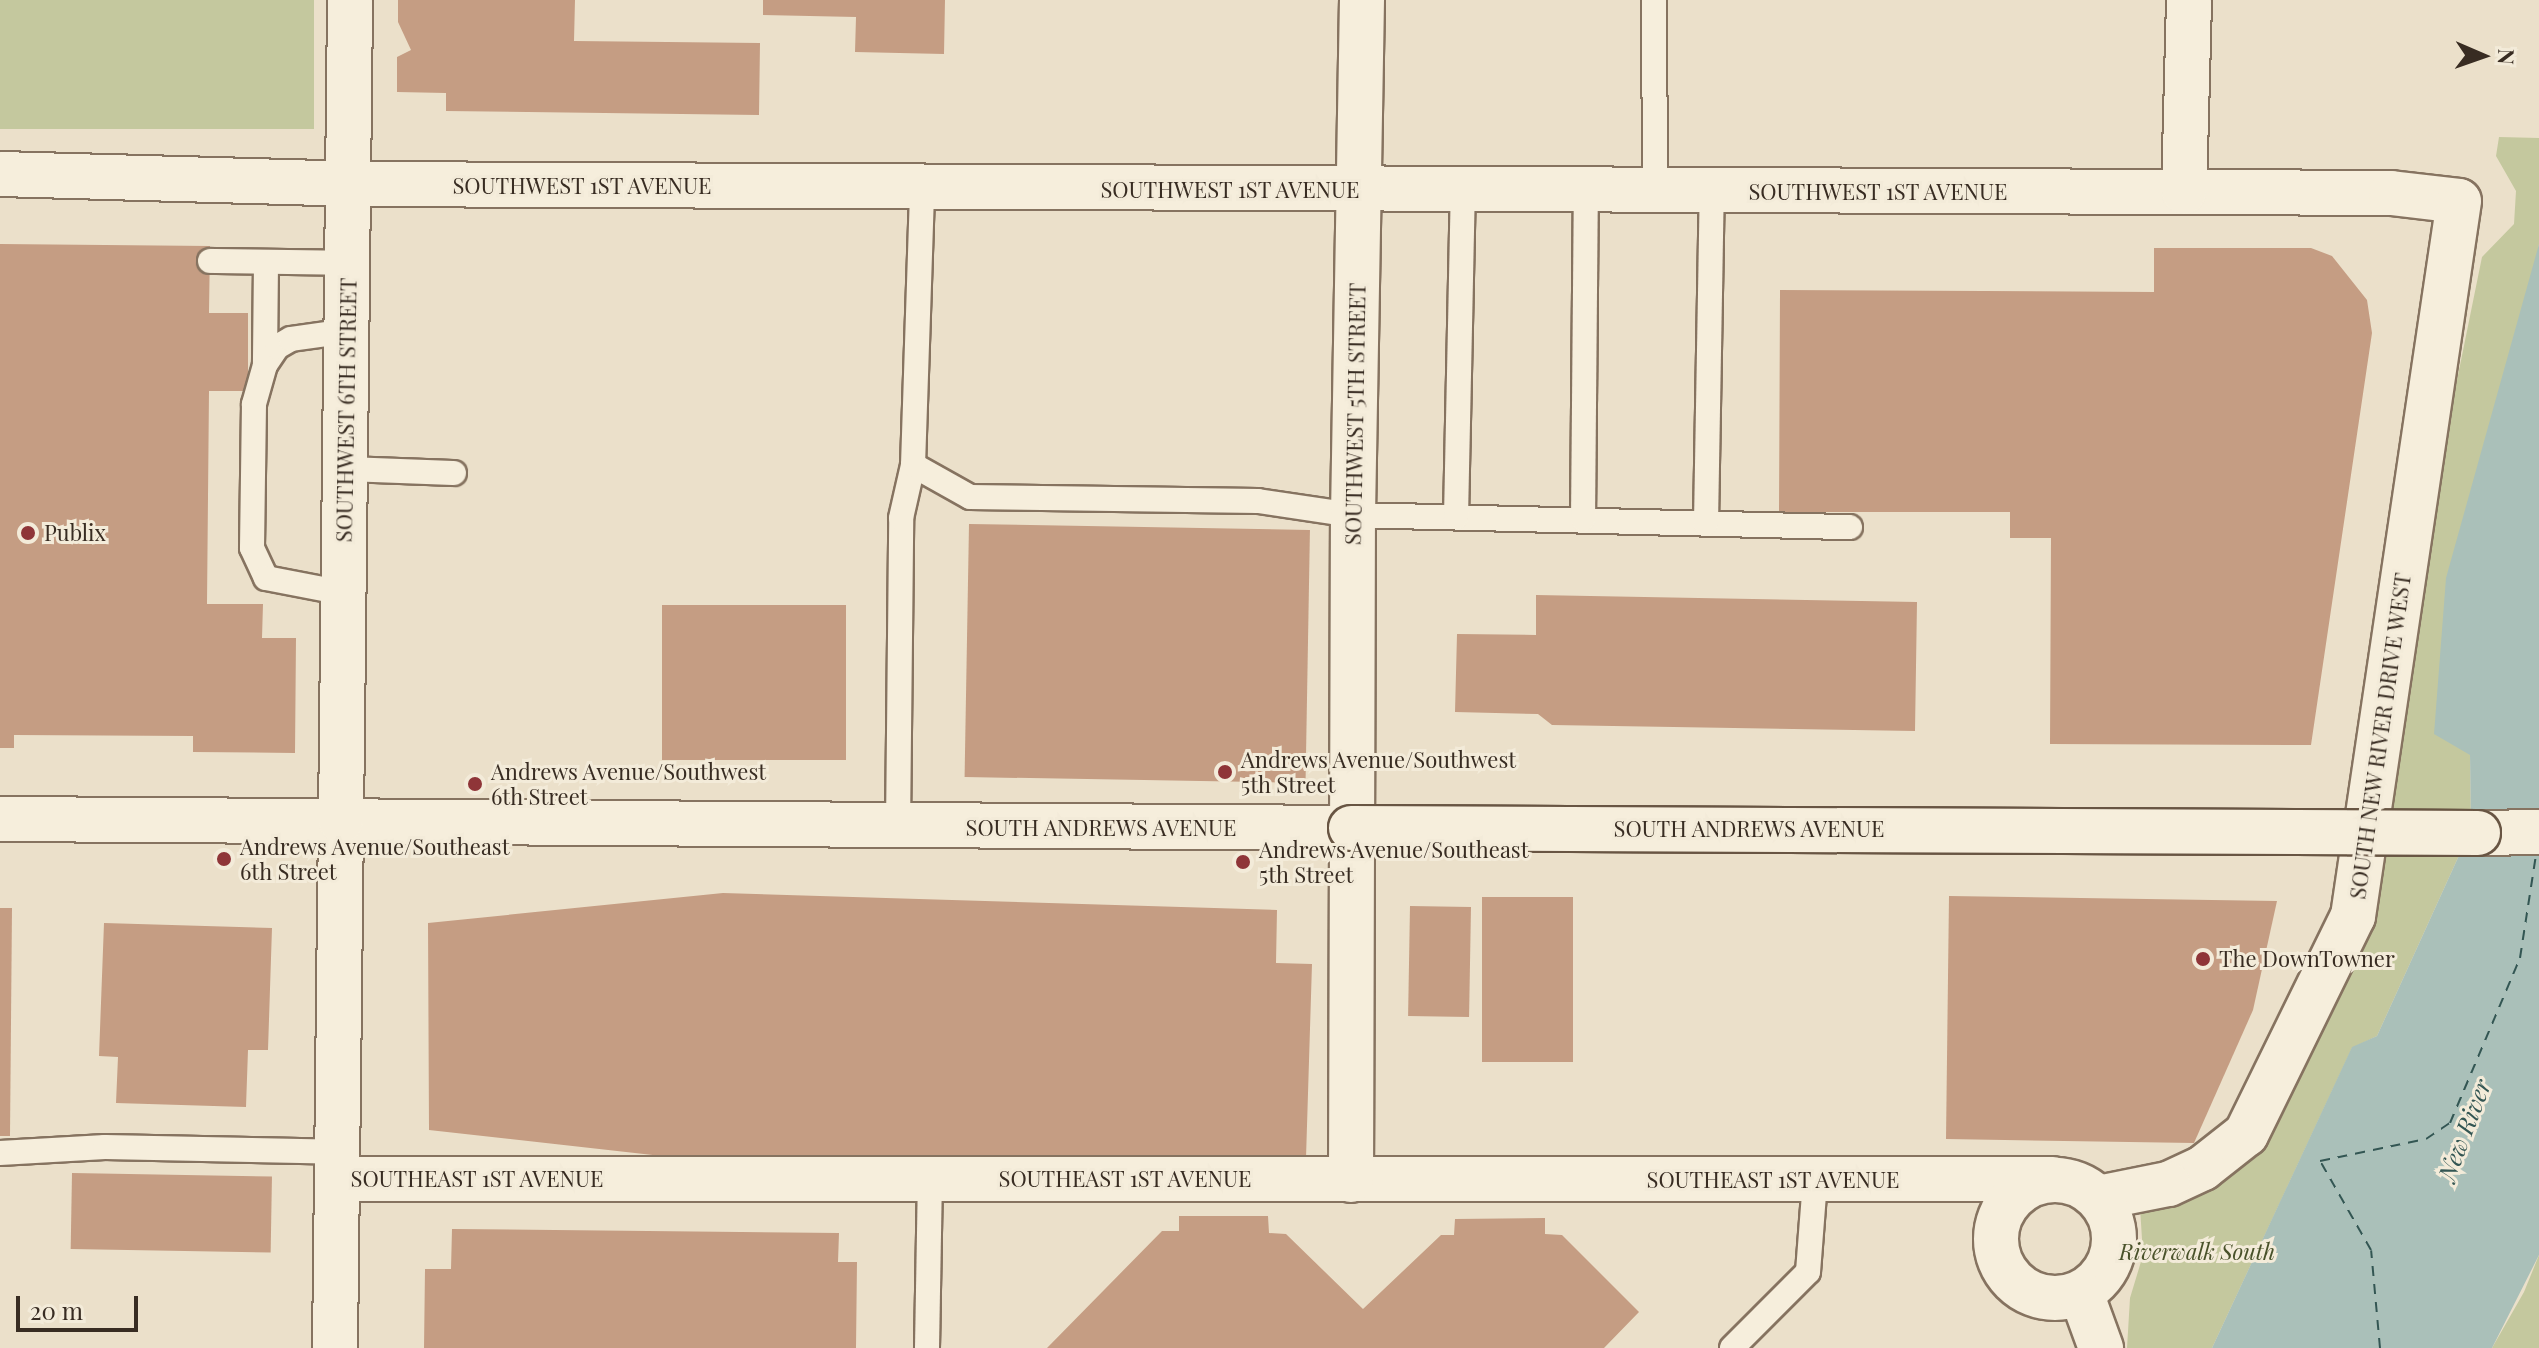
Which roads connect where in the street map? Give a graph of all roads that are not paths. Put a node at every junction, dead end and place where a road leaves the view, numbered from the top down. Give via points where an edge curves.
1 (350, 0) edge
2 (1362, 0) edge
3 (1654, 0) edge
4 (2189, 0) edge
5 (0, 174) edge
6 (349, 184) junction
7 (922, 188) junction
8 (1359, 191) junction
9 (1463, 191) junction
10 (1586, 192) junction
11 (1655, 192) junction
12 (1712, 192) junction
13 (2184, 192) junction
14 (2459, 201) joint
15 (210, 261) dead end
16 (266, 263) junction
17 (348, 263) junction
18 (348, 331) junction
19 (265, 365) junction
20 (913, 465) junction
21 (346, 469) junction
22 (454, 473) dead end
23 (1353, 515) junction
24 (1456, 517) junction
25 (1583, 519) junction
26 (1706, 523) junction
27 (1850, 527) dead end
28 (344, 593) junction
29 (0, 819) edge
30 (341, 821) junction
31 (898, 828) junction
32 (1351, 828) junction
33 (2539, 832) edge
34 (0, 1153) edge
35 (337, 1165) junction
36 (930, 1179) junction
37 (2053, 1179) junction
38 (1351, 1180) junction
39 (1815, 1180) junction
40 (1913, 1180) junction
41 (2098, 1198) junction
42 (1996, 1238) junction
43 (2081, 1293) junction
44 (335, 1348) edge
45 (927, 1348) edge
46 (1732, 1348) edge
47 (2101, 1348) edge

1 - 6 street, SOUTHWEST 6TH STREET
2 - 8 street, SOUTHWEST 5TH STREET
3 - 11 lane
4 - 13 street
5 - 6 street, SOUTHWEST 1ST AVENUE
6 - 7 street, SOUTHWEST 1ST AVENUE
6 - 17 street, SOUTHWEST 6TH STREET
7 - 8 street, SOUTHWEST 1ST AVENUE
7 - 20 lane
8 - 9 street, SOUTHWEST 1ST AVENUE
8 - 23 street, SOUTHWEST 5TH STREET
9 - 10 street, SOUTHWEST 1ST AVENUE
9 - 24 lane
10 - 11 street, SOUTHWEST 1ST AVENUE
10 - 25 lane
11 - 12 street, SOUTHWEST 1ST AVENUE
12 - 13 street, SOUTHWEST 1ST AVENUE
12 - 26 lane
13 - 14 street, SOUTHWEST 1ST AVENUE via 2391,193
14 - 41 street, SOUTH NEW RIVER DRIVE WEST via 2353,916 2246,1134 2203,1168 2168,1184
15 - 16 lane
16 - 17 lane
16 - 19 lane
17 - 18 street, SOUTHWEST 6TH STREET
18 - 19 lane via 291,339 277,347
18 - 21 street, SOUTHWEST 6TH STREET
19 - 28 lane via 254,404 256,565 266,578 286,585
20 - 23 lane via 970,497 1258,501
20 - 31 lane via 901,518
21 - 22 lane
21 - 28 street, SOUTHWEST 6TH STREET
23 - 24 lane
23 - 32 street, SOUTHWEST 5TH STREET
24 - 25 lane
25 - 26 lane
26 - 27 lane
28 - 30 street, SOUTHWEST 6TH STREET
29 - 30 street, SOUTH ANDREWS AVENUE
30 - 31 street, SOUTH ANDREWS AVENUE
30 - 35 street, SOUTHWEST 6TH STREET
31 - 32 street, SOUTH ANDREWS AVENUE
32 - 33 street, SOUTH ANDREWS AVENUE, bridge
32 - 38 street, SOUTHWEST 5TH STREET
34 - 35 lane via 105,1147
35 - 36 street, SOUTHEAST 1ST AVENUE
35 - 44 street, SOUTHWEST 6TH STREET
36 - 38 street, SOUTHEAST 1ST AVENUE
36 - 45 lane
37 - 40 street, SOUTHEAST 1ST AVENUE
37 - 41 street via 2078,1184
37 - 42 street via 2028,1186 2007,1204
38 - 39 street, SOUTHEAST 1ST AVENUE
39 - 40 street, SOUTHEAST 1ST AVENUE
39 - 46 lane via 1808,1272
40 - 42 street, SOUTHEAST 1ST AVENUE via 1972,1209
41 - 43 street via 2114,1231 2114,1250 2096,1282
42 - 43 street via 1998,1257 2022,1289 2041,1297
43 - 47 street

